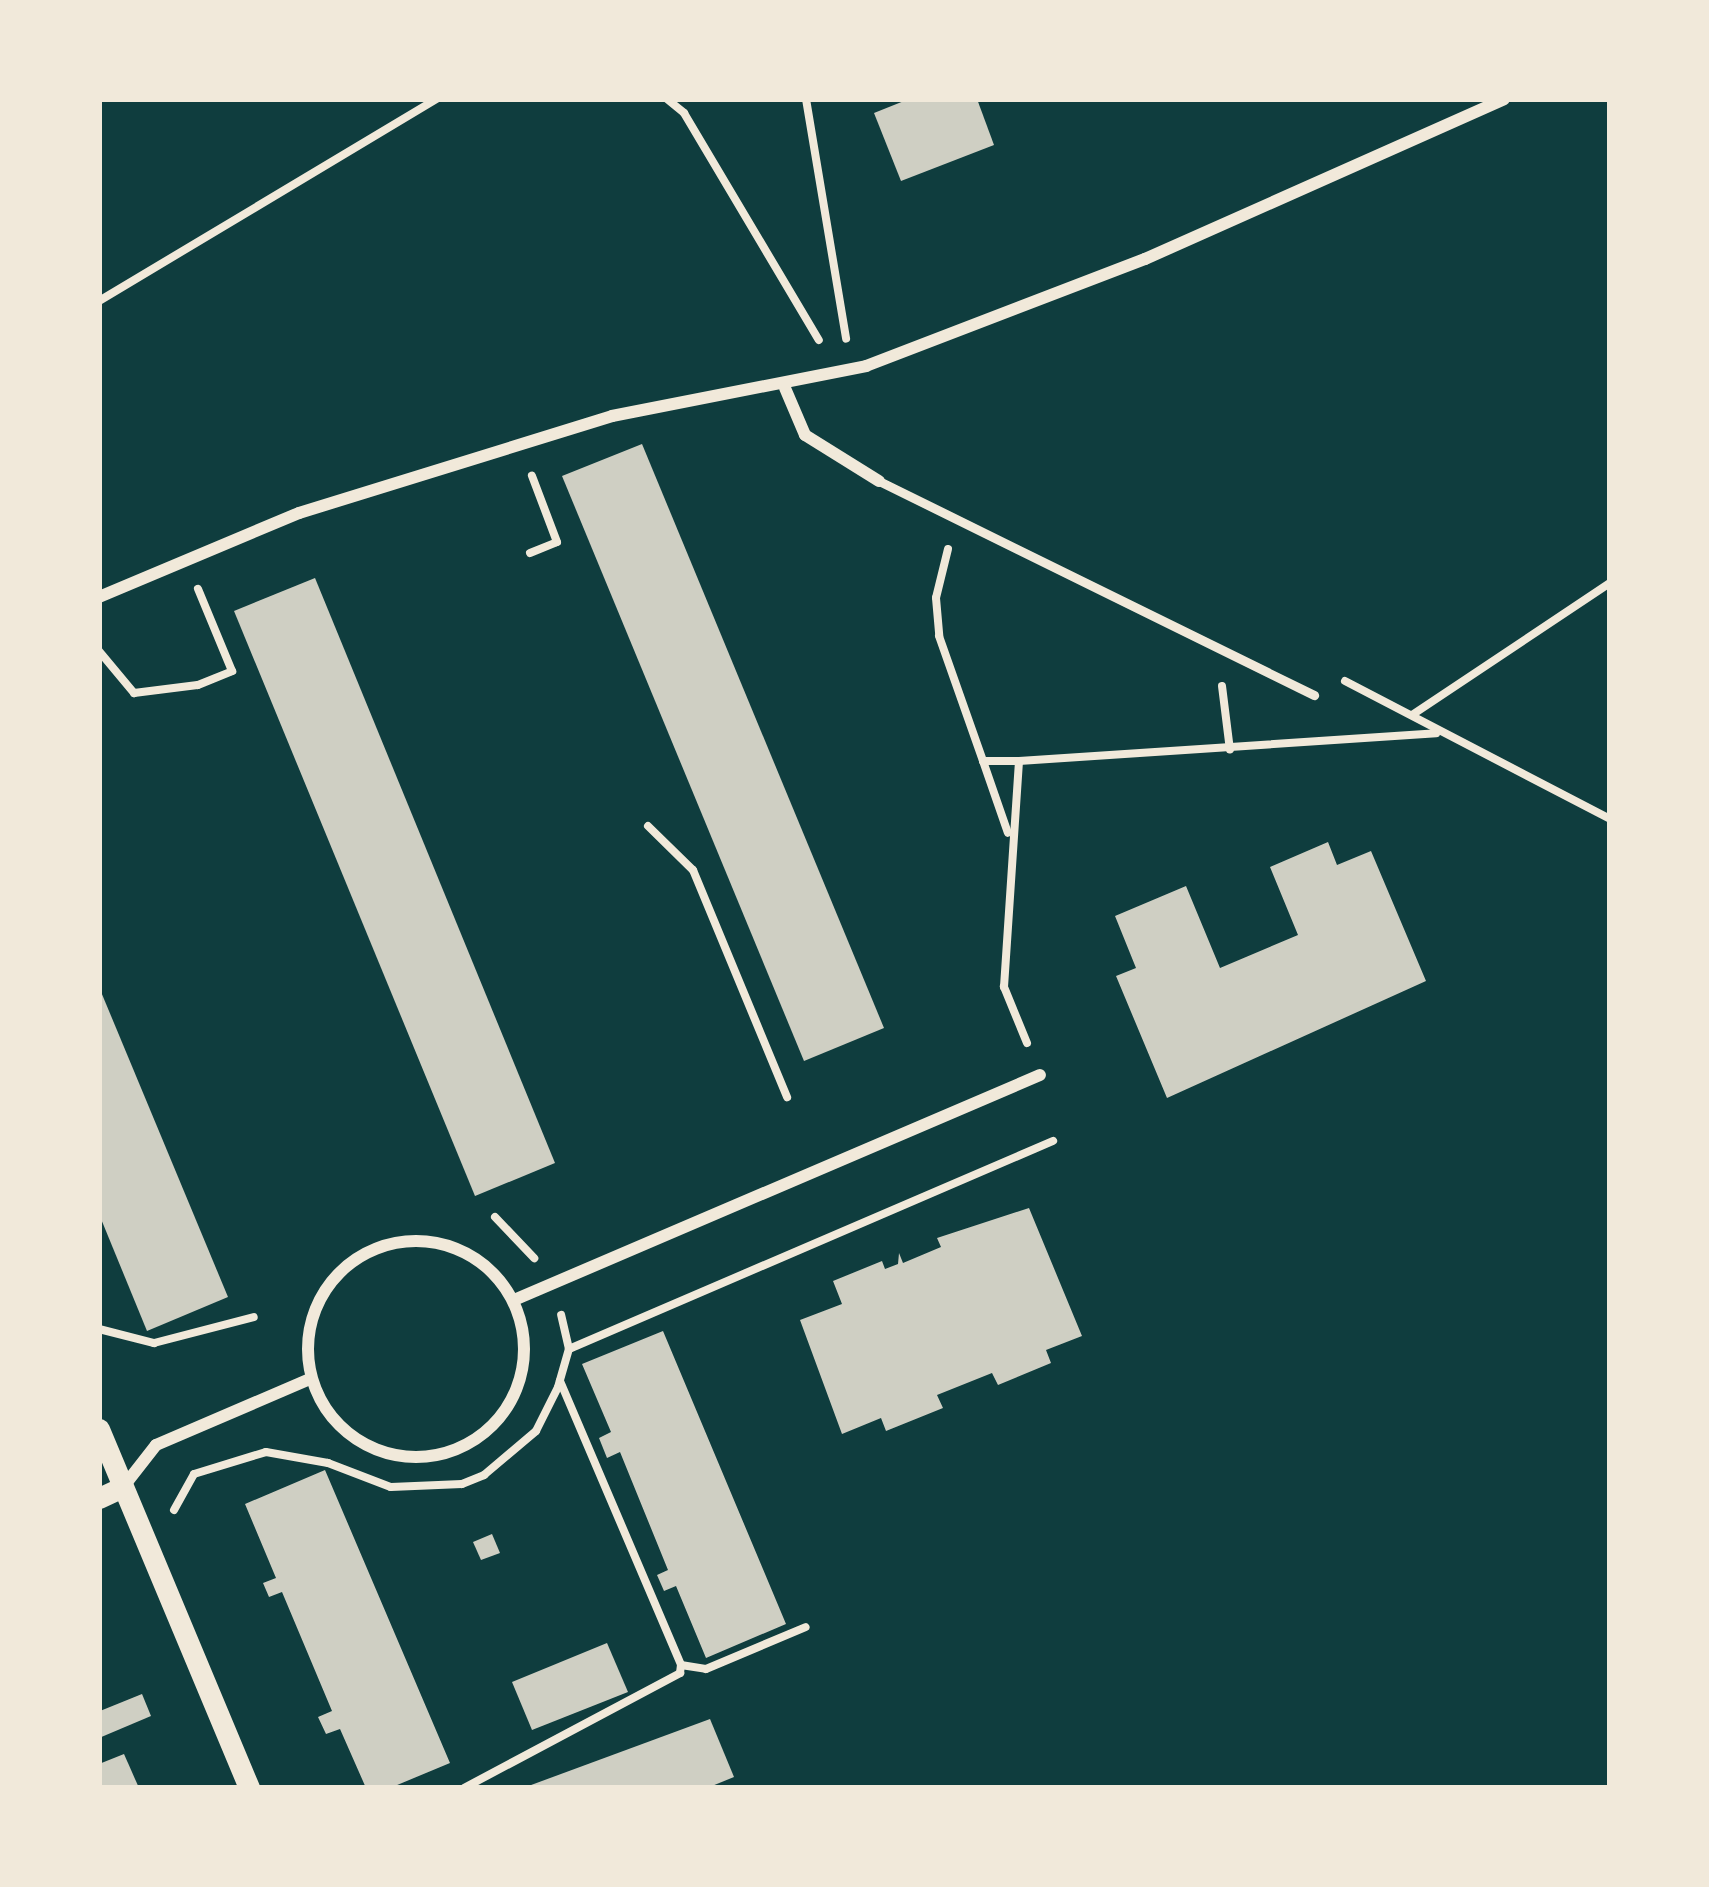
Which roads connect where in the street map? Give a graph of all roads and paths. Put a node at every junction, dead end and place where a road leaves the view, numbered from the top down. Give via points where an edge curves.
1 (437, 99) edge
2 (667, 99) edge
3 (806, 99) edge
4 (1504, 99) edge
5 (99, 301) edge
6 (844, 327) dead end
7 (836, 373) junction
8 (785, 388) junction
9 (530, 470) dead end
10 (879, 481) joint
11 (958, 526) junction
12 (530, 553) dead end
13 (1610, 583) edge
14 (198, 589) dead end
15 (99, 597) edge
16 (1218, 650) junction
17 (99, 651) edge
18 (1314, 695) dead end
19 (1411, 716) dead end
20 (1230, 750) junction
21 (983, 761) junction
22 (1019, 761) junction
23 (1610, 819) edge
24 (648, 826) dead end
25 (1011, 840) junction
26 (1040, 1075) joint
27 (787, 1097) dead end
28 (1054, 1141) dead end
29 (495, 1217) dead end
30 (550, 1284) junction
31 (514, 1300) junction
32 (254, 1317) dead end
33 (99, 1329) edge
34 (569, 1349) junction
35 (310, 1379) junction
36 (560, 1381) junction
37 (99, 1429) edge
38 (123, 1487) junction
39 (99, 1498) edge
40 (175, 1532) dead end
41 (806, 1627) dead end
42 (680, 1665) junction
43 (249, 1788) edge
44 (464, 1788) edge

1 - 5 path
2 - 7 path via 710,155
3 - 6 path
4 - 7 street via 1144,259
7 - 8 street
8 - 10 street via 805,435
8 - 15 street via 612,416 299,513
9 - 12 path via 557,542
10 - 11 lane
11 - 16 lane
11 - 21 path via 940,572 937,621
13 - 19 path
14 - 17 path via 232,671 198,685 134,693
16 - 18 lane
16 - 20 path
20 - 22 path
20 - 23 path via 1437,733
21 - 22 path
21 - 25 path
22 - 25 path
24 - 27 path via 693,870
25 - 26 path via 1004,987
26 - 30 street
28 - 34 path
29 - 30 path via 523,1240
30 - 31 street
30 - 34 path
31 - 35 street via 495,1272 437,1241 395,1241 356,1256 324,1289 308,1332
31 - 35 street via 525,1345 518,1390 492,1429 452,1453 406,1458 364,1445 330,1418
32 - 33 path via 154,1343
34 - 36 path
35 - 38 street via 155,1445
36 - 40 path via 536,1431 462,1484 391,1487 328,1462 266,1452 194,1474 174,1510
36 - 42 path
37 - 38 street
38 - 39 street
38 - 43 street
41 - 42 path via 706,1669
42 - 44 path via 680,1673

